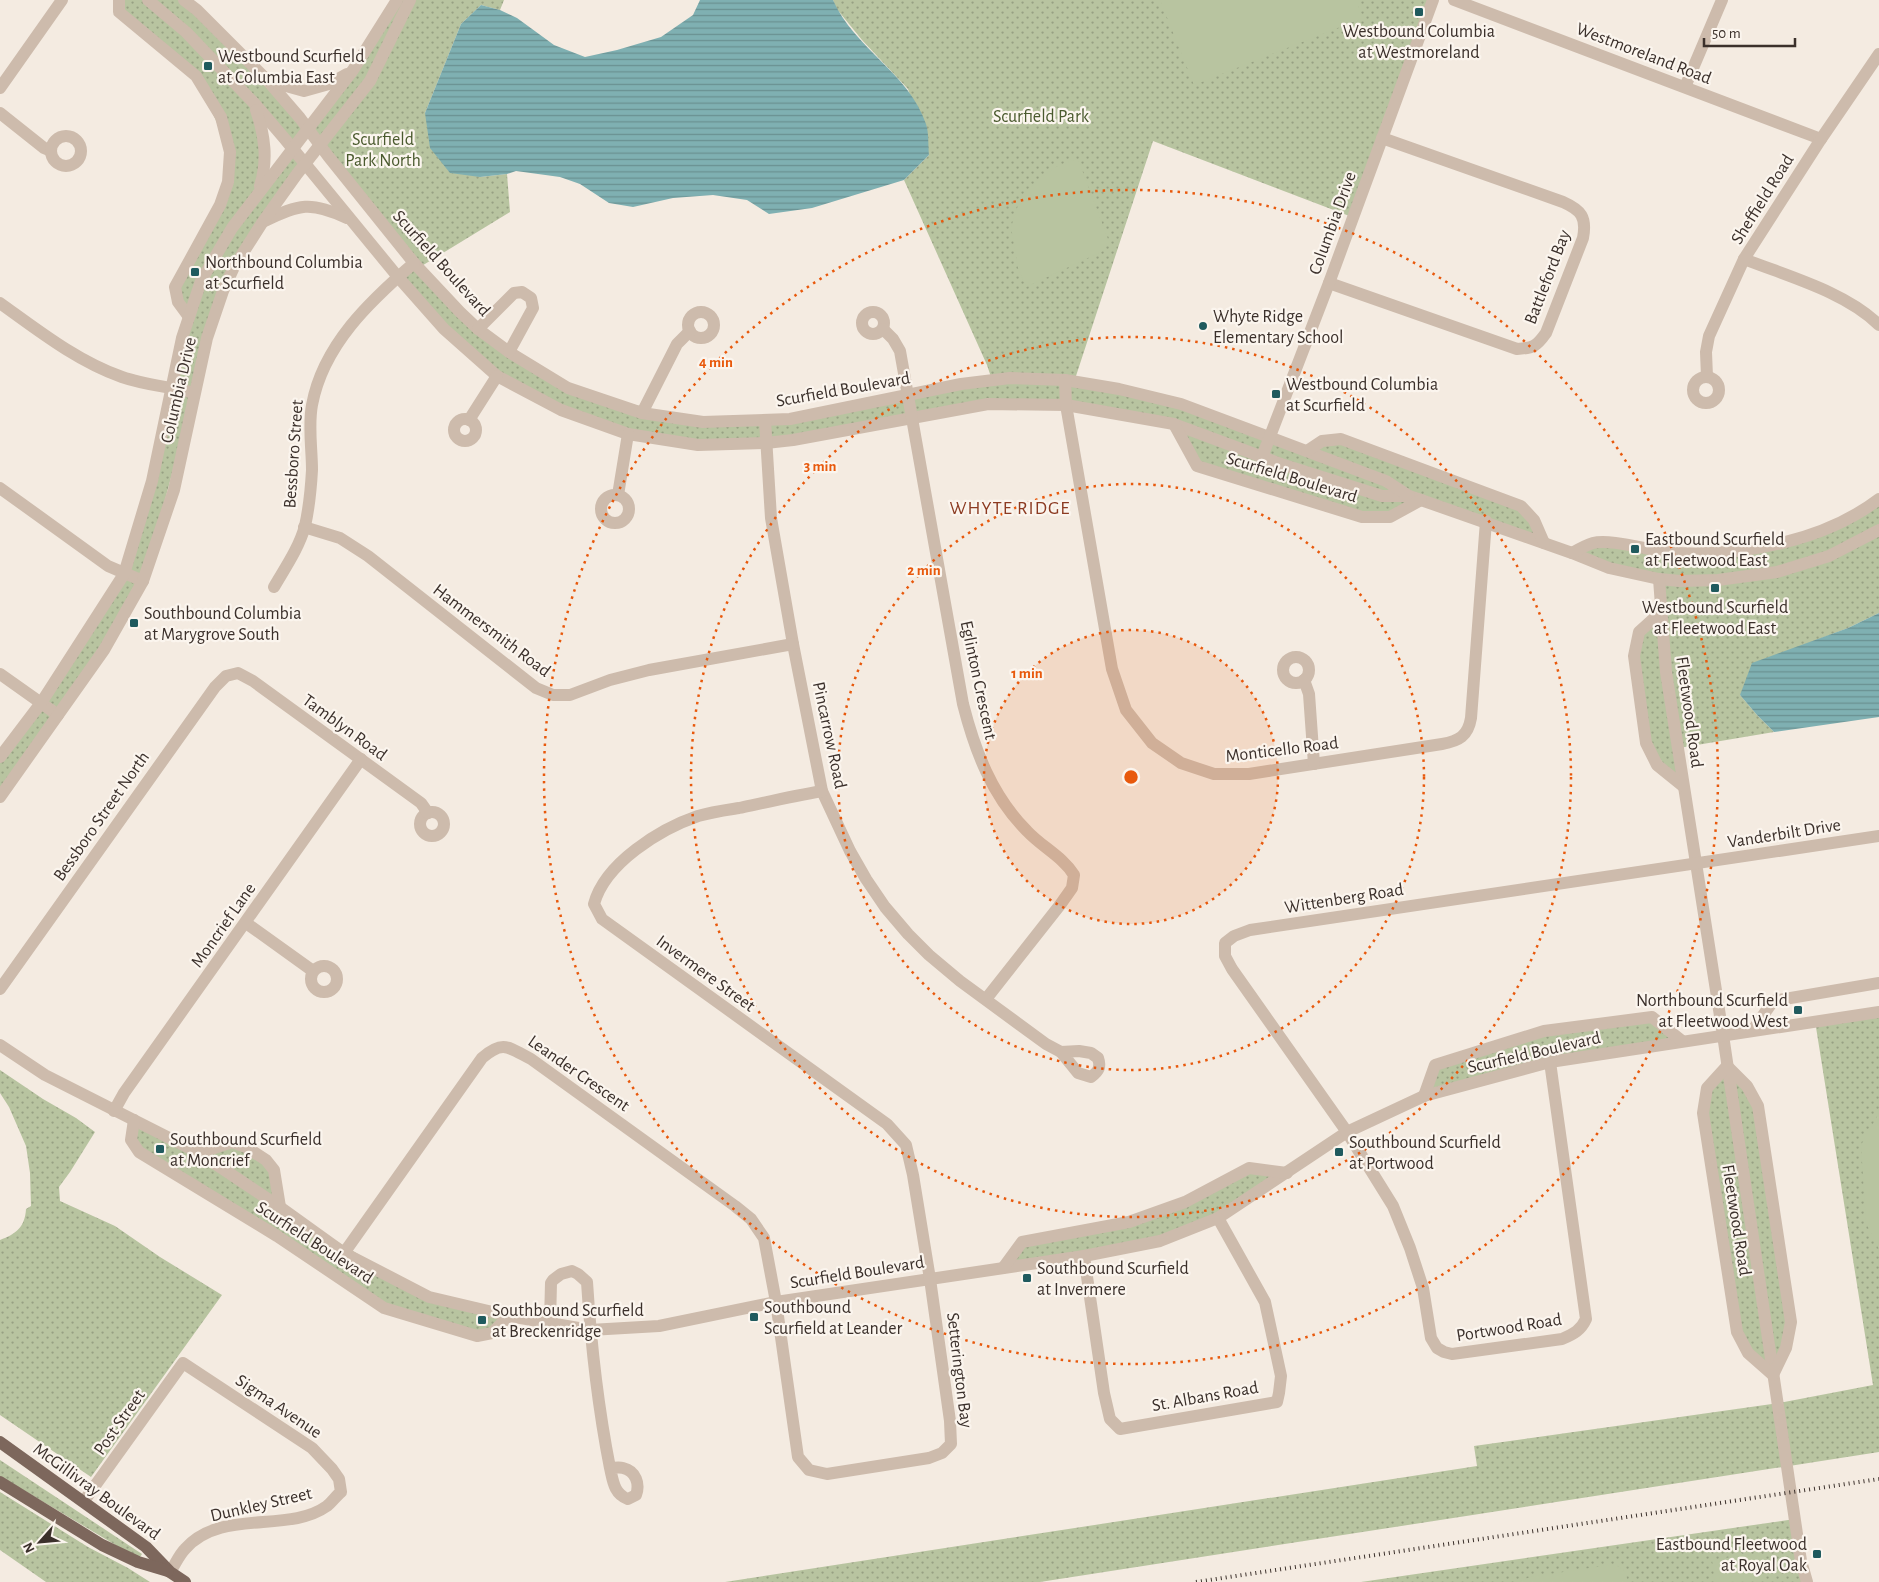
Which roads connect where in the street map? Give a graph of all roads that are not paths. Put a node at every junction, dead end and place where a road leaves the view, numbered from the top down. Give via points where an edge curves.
1 (62, 0) edge
2 (119, 0) edge
3 (148, 0) edge
4 (184, 0) edge
5 (397, 0) edge
6 (410, 0) edge
7 (1433, 0) edge
8 (1454, 0) edge
9 (1722, 0) edge
10 (1879, 54) edge
11 (353, 70) junction
12 (268, 81) junction
13 (1685, 87) junction
14 (0, 88) edge
15 (254, 103) junction
16 (0, 113) edge
17 (307, 128) junction
18 (1382, 138) junction
19 (1821, 139) junction
20 (320, 146) junction
21 (292, 148) junction
22 (51, 151) dead end
23 (305, 164) junction
24 (257, 195) junction
25 (351, 220) junction
26 (262, 222) junction
27 (1744, 260) junction
28 (414, 263) junction
29 (398, 277) junction
30 (1329, 283) junction
31 (0, 303) edge
32 (189, 317) junction
33 (1879, 325) edge
34 (478, 329) junction
35 (883, 330) dead end
36 (690, 332) dead end
37 (508, 352) junction
38 (497, 376) junction
39 (1707, 377) dead end
40 (1065, 380) junction
41 (170, 387) junction
42 (194, 393) junction
43 (909, 395) junction
44 (1066, 405) junction
45 (642, 413) junction
46 (913, 418) junction
47 (469, 420) dead end
48 (765, 420) junction
49 (1174, 424) junction
50 (628, 434) junction
51 (1269, 436) junction
52 (766, 443) junction
53 (1307, 451) junction
54 (1262, 457) junction
55 (0, 488) edge
56 (618, 495) dead end
57 (1415, 498) junction
58 (1879, 498) edge
59 (1486, 522) junction
60 (304, 527) junction
61 (1879, 530) edge
62 (1544, 543) junction
63 (1572, 553) junction
64 (124, 574) junction
65 (1658, 578) junction
66 (143, 581) junction
67 (274, 587) dead end
68 (1660, 614) junction
69 (793, 644) junction
70 (238, 673) joint
71 (0, 674) edge
72 (1304, 680) dead end
73 (41, 703) junction
74 (58, 715) junction
75 (0, 757) edge
76 (361, 759) junction
77 (1314, 764) junction
78 (1683, 786) junction
79 (822, 791) junction
80 (0, 797) edge
81 (428, 813) dead end
82 (1879, 836) edge
83 (1695, 863) junction
84 (246, 923) junction
85 (313, 971) dead end
86 (1879, 983) edge
87 (0, 989) edge
88 (986, 1000) junction
89 (1879, 1012) edge
90 (1753, 1030) junction
91 (1723, 1035) junction
92 (1682, 1041) junction
93 (0, 1046) edge
94 (1061, 1052) dead end
95 (1550, 1062) junction
96 (1727, 1066) junction
97 (1424, 1096) junction
98 (114, 1111) junction
99 (134, 1120) junction
100 (1347, 1132) junction
101 (199, 1153) junction
102 (1287, 1173) junction
103 (280, 1207) junction
104 (1218, 1218) junction
105 (344, 1253) junction
106 (1084, 1256) junction
107 (1002, 1268) junction
108 (930, 1279) junction
109 (776, 1302) junction
110 (509, 1316) junction
111 (550, 1323) junction
112 (590, 1330) junction
113 (182, 1363) joint
114 (1773, 1375) junction
115 (0, 1442) edge
116 (610, 1468) dead end
117 (0, 1482) edge
118 (341, 1492) joint
119 (84, 1501) junction
120 (170, 1572) junction
121 (185, 1582) edge
122 (1806, 1582) edge

1 - 14 street
2 - 32 street, Columbia Drive via 119,12 196,76 221,117 230,152 228,182 220,205 175,288 178,302
3 - 15 street, Scurfield Boulevard via 186,32
4 - 12 street, Scurfield Boulevard
5 - 11 street, Columbia Drive
6 - 20 street, Columbia Drive via 370,81
7 - 18 street, Columbia Drive
8 - 13 street, Westmoreland Road
9 - 13 street
10 - 19 street, Sheffield Road
11 - 12 street via 329,84 304,91
11 - 17 street, Columbia Drive
12 - 17 street, Scurfield Boulevard
13 - 19 street, Westmoreland Road
15 - 21 street, Scurfield Boulevard
15 - 24 street via 266,152
16 - 22 street
17 - 20 street, Scurfield Boulevard
17 - 21 street, Columbia Drive
18 - 30 street, Columbia Drive
18 - 30 street, Battleford Bay via 1576,208 1585,226 1583,238 1546,333 1530,349 1517,350
19 - 27 street, Sheffield Road
20 - 23 street, Columbia Drive
20 - 28 street, Scurfield Boulevard
21 - 23 street, Scurfield Boulevard
21 - 24 street, Columbia Drive
23 - 25 street, Scurfield Boulevard
23 - 26 street, Columbia Drive
24 - 32 street, Columbia Drive via 216,254
25 - 26 street via 330,210 310,206 288,209
25 - 29 street, Scurfield Boulevard
26 - 42 street, Columbia Drive via 223,291 207,338
27 - 33 street via 1822,289 1870,316
27 - 39 street, Sheffield Road via 1709,336
28 - 29 street, Bessboro Street
28 - 34 street, Scurfield Boulevard
29 - 38 street, Scurfield Boulevard via 444,329
29 - 60 street, Bessboro Street via 347,330 321,373 311,407 312,469
30 - 51 street, Columbia Drive
31 - 41 street via 46,337 91,364 124,378
32 - 41 street, Columbia Drive
34 - 37 street, Scurfield Boulevard
34 - 37 street via 514,294 522,292 531,298 533,308
35 - 43 street, Eglinton Crescent via 900,351
36 - 45 street via 677,344
37 - 45 street, Scurfield Boulevard via 568,388
38 - 47 street
38 - 50 street, Scurfield Boulevard via 561,410
40 - 43 street, Scurfield Boulevard via 1010,378
40 - 44 street, Monticello Road
40 - 51 street, Scurfield Boulevard via 1181,404
41 - 42 street
41 - 64 street, Columbia Drive via 152,481
42 - 66 street, Columbia Drive via 174,490
43 - 46 street, Eglinton Crescent
43 - 48 street, Scurfield Boulevard via 790,419
44 - 46 street, Scurfield Boulevard via 988,404
44 - 49 street, Scurfield Boulevard
44 - 77 street, Monticello Road via 1112,669 1126,710 1152,743 1181,763 1214,774 1248,774
45 - 48 street, Scurfield Boulevard via 703,422
46 - 52 street, Scurfield Boulevard
46 - 88 street, Eglinton Crescent via 963,704 972,738 988,777 1006,808 1033,837 1069,866 1074,875 1072,888 1060,906
48 - 52 street, Pincarrow Road
49 - 54 street, Scurfield Boulevard
49 - 57 street, Scurfield Boulevard via 1197,466 1362,517 1390,516
50 - 52 street, Scurfield Boulevard via 698,445
50 - 56 street
51 - 53 street, Scurfield Boulevard
51 - 54 street, Columbia Drive
52 - 69 street, Pincarrow Road via 771,518
53 - 57 street, Scurfield Boulevard via 1386,481
53 - 62 street, Scurfield Boulevard via 1322,442 1341,439 1520,506 1534,520
54 - 57 street, Scurfield Boulevard via 1382,496
55 - 64 street via 108,566
57 - 59 street, Scurfield Boulevard
58 - 63 street via 1844,520 1816,532 1748,550 1676,553 1593,542
59 - 62 street, Scurfield Boulevard
59 - 77 street, Monticello Road via 1471,718 1464,736 1448,743
60 - 67 street, Bessboro Street
60 - 69 street, Hammersmith Road via 340,538 368,556 536,688 553,695 570,695 649,670
61 - 65 street, Scurfield Boulevard via 1829,556 1778,572 1718,580
62 - 63 street, Scurfield Boulevard
63 - 65 street, Scurfield Boulevard via 1609,568
64 - 66 street
64 - 73 street, Columbia Drive
65 - 68 street, Fleetwood Road
66 - 74 street, Columbia Drive via 104,650
68 - 78 street, Fleetwood Road
68 - 78 street, Fleetwood Road via 1639,632 1634,656 1646,743 1657,765
69 - 79 street, Pincarrow Road
70 - 76 street, Tamblyn Road
70 - 87 street, Bessboro Street North via 226,676 215,687
71 - 73 street
72 - 77 street via 1310,694
73 - 74 street
73 - 75 street, Columbia Drive
74 - 80 street, Columbia Drive
76 - 81 street, Tamblyn Road via 421,803
76 - 84 street, Moncrief Lane
78 - 83 street, Fleetwood Road
79 - 88 street, Pincarrow Road via 850,851 885,908 929,955
79 - 108 street, Invermere Street via 699,816 666,831 617,867 601,887 594,904 602,919 887,1124 906,1145
82 - 83 street, Vanderbilt Drive
83 - 91 street, Fleetwood Road
83 - 100 street, Wittenberg Road via 1250,930 1234,936 1225,943 1232,969
84 - 85 street
84 - 98 street, Moncrief Lane
86 - 90 street via 1773,1001
88 - 94 street, Pincarrow Road
89 - 90 street, Scurfield Boulevard
90 - 91 street, Scurfield Boulevard
91 - 92 street, Scurfield Boulevard
91 - 96 street, Fleetwood Road
92 - 95 street, Scurfield Boulevard
92 - 97 street, Scurfield Boulevard via 1652,1017 1544,1031 1435,1065
93 - 98 street, Scurfield Boulevard via 45,1075
95 - 97 street, Scurfield Boulevard
95 - 100 street, Portwood Road via 1586,1318 1582,1327 1562,1339 1452,1354 1437,1348 1431,1338 1423,1288 1393,1206
96 - 114 street, Fleetwood Road
96 - 114 street via 1747,1086 1758,1106 1791,1322 1786,1348
96 - 114 street, Fleetwood Road via 1707,1088 1703,1113 1737,1332 1748,1353
97 - 100 street, Scurfield Boulevard
98 - 99 street, Scurfield Boulevard
99 - 101 street, Scurfield Boulevard
99 - 110 street, Scurfield Boulevard via 131,1140 139,1152 277,1236 384,1308 477,1336 492,1333
100 - 102 street, Scurfield Boulevard
101 - 103 street, Scurfield Boulevard
101 - 103 street, Scurfield Boulevard via 232,1142 266,1160 274,1170
102 - 104 street, Scurfield Boulevard
102 - 107 street via 1249,1168 1185,1202 1129,1222 1022,1242
103 - 105 street, Scurfield Boulevard
104 - 106 street, Scurfield Boulevard via 1160,1241
104 - 106 street, St. Albans Road via 1265,1302 1281,1376 1277,1402 1120,1429 1110,1419 1104,1393
105 - 109 street, Leander Crescent via 482,1058 494,1047 509,1047 531,1059 751,1219 764,1238
105 - 110 street, Scurfield Boulevard via 429,1297
106 - 107 street, Scurfield Boulevard
107 - 108 street, Scurfield Boulevard
108 - 109 street, Scurfield Boulevard
108 - 109 street, Setterington Bay via 951,1444 942,1453 929,1458 827,1474 808,1470 798,1457
109 - 112 street, Scurfield Boulevard via 659,1326
110 - 111 street, Scurfield Boulevard
111 - 112 street, Scurfield Boulevard
111 - 112 street via 551,1283 561,1274 572,1271 587,1282
112 - 116 street
113 - 118 street, Sigma Avenue via 312,1448 339,1479
113 - 119 street, Post Street
114 - 122 street, Fleetwood Road
115 - 119 main road, McGillivray Boulevard
117 - 120 main road, McGillivray Boulevard via 102,1544 138,1562
118 - 120 street, Dunkley Street via 327,1506 310,1514 237,1524 198,1538 185,1549
119 - 120 main road, McGillivray Boulevard via 146,1546
120 - 121 main road, McGillivray Boulevard

